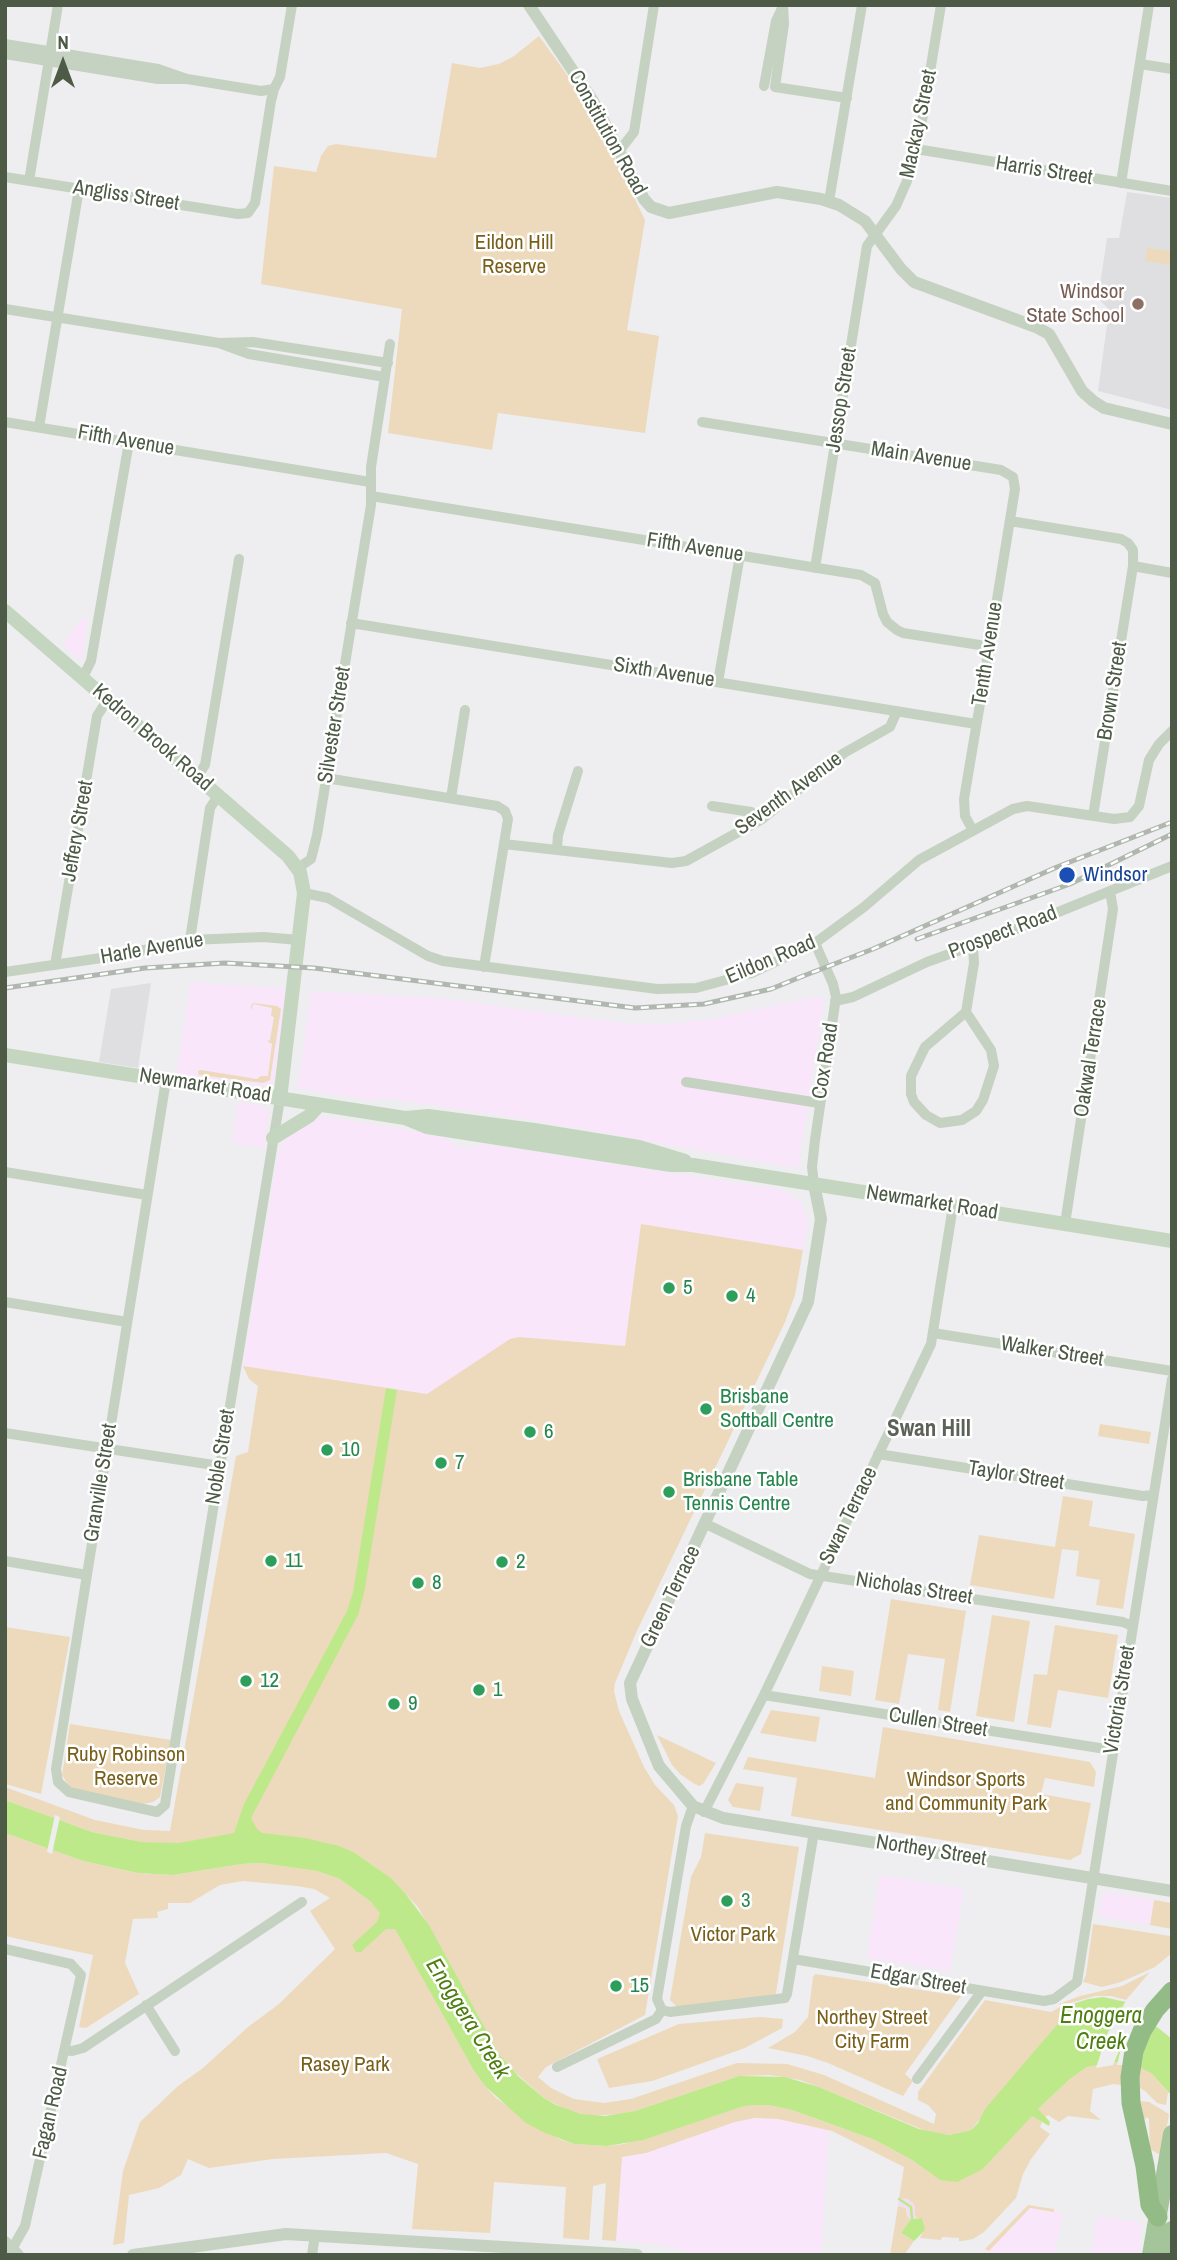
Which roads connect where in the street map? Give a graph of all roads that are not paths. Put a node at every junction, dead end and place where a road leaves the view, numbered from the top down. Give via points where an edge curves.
1 (58, 5) edge
2 (292, 5) edge
3 (529, 5) edge
4 (654, 5) edge
5 (862, 5) edge
6 (941, 5) edge
7 (1149, 5) edge
8 (783, 7) edge
9 (5, 44) edge
10 (5, 54) edge
11 (50, 56) junction
12 (1140, 64) junction
13 (1172, 69) edge
14 (274, 89) junction
15 (847, 98) junction
16 (916, 149) junction
17 (620, 150) junction
18 (5, 177) edge
19 (29, 181) junction
20 (1121, 183) junction
21 (79, 189) junction
22 (1172, 191) edge
23 (829, 201) junction
24 (876, 234) junction
25 (5, 309) edge
26 (58, 317) junction
27 (219, 343) junction
28 (390, 344) dead end
29 (387, 363) junction
30 (385, 377) junction
31 (5, 422) edge
32 (702, 422) dead end
33 (1172, 424) edge
34 (39, 427) junction
35 (129, 442) junction
36 (835, 443) junction
37 (1013, 477) joint
38 (370, 482) junction
39 (370, 496) junction
40 (1010, 522) junction
41 (740, 555) junction
42 (239, 559) dead end
43 (1133, 566) junction
44 (815, 568) junction
45 (1172, 573) edge
46 (8, 619) edge
47 (351, 623) junction
48 (986, 646) junction
49 (83, 677) junction
50 (718, 682) junction
51 (107, 699) junction
52 (465, 710) dead end
53 (897, 711) junction
54 (976, 724) junction
55 (1172, 731) edge
56 (578, 771) dead end
57 (197, 777) junction
58 (326, 778) junction
59 (218, 796) junction
60 (451, 798) junction
61 (712, 806) dead end
62 (1093, 816) junction
63 (762, 819) junction
64 (972, 830) junction
65 (503, 844) junction
66 (556, 849) junction
67 (1172, 866) edge
68 (298, 868) junction
69 (1110, 891) junction
70 (304, 893) junction
71 (190, 940) junction
72 (299, 940) junction
73 (815, 943) junction
74 (973, 946) junction
75 (55, 965) junction
76 (484, 967) junction
77 (5, 972) edge
78 (835, 1001) junction
79 (966, 1012) junction
80 (5, 1055) edge
81 (166, 1080) junction
82 (686, 1082) dead end
83 (280, 1099) junction
84 (820, 1103) junction
85 (319, 1105) junction
86 (273, 1138) junction
87 (5, 1172) edge
88 (814, 1184) junction
89 (148, 1195) junction
90 (953, 1206) junction
91 (1065, 1224) junction
92 (1172, 1241) edge
93 (5, 1303) edge
94 (127, 1322) junction
95 (933, 1333) junction
96 (1172, 1371) edge
97 (1172, 1379) edge
98 (5, 1433) edge
99 (107, 1448) junction
100 (878, 1454) junction
101 (220, 1466) junction
102 (1153, 1494) junction
103 (706, 1524) junction
104 (5, 1561) edge
105 (87, 1575) junction
106 (820, 1575) junction
107 (1132, 1626) junction
108 (764, 1695) junction
109 (1112, 1750) junction
110 (699, 1809) junction
111 (156, 1812) joint
112 (814, 1832) junction
113 (1092, 1878) junction
114 (1172, 1891) edge
115 (302, 1902) dead end
116 (5, 1949) edge
117 (793, 1959) junction
118 (982, 1991) junction
119 (1172, 1992) edge
120 (1044, 2001) joint
121 (146, 2005) junction
122 (662, 2010) junction
123 (65, 2050) junction
124 (175, 2050) dead end
125 (556, 2067) dead end
126 (917, 2080) dead end
127 (1172, 2134) edge
128 (1165, 2223) edge
129 (315, 2235) junction
130 (11, 2250) edge
131 (193, 2251) edge
132 (133, 2255) edge
133 (312, 2255) edge
134 (637, 2255) edge
135 (1152, 2255) edge
136 (1167, 2255) edge

1 - 11 street
2 - 14 street
3 - 17 street, Constitution Road
4 - 17 street via 634,132
5 - 15 street
6 - 16 street, Mackay Street
7 - 12 street
8 - 15 street via 776,21 770,88
9 - 11 street
10 - 11 street
11 - 14 street via 158,79
11 - 19 street
12 - 13 street
12 - 20 street
14 - 21 street, Angliss Street via 255,202 246,214
15 - 23 street
16 - 20 street, Harris Street
16 - 24 street, Mackay Street via 902,195
17 - 23 street, Constitution Road via 646,203 660,212 777,192
18 - 19 street, Angliss Street
19 - 21 street, Angliss Street
20 - 22 street, Harris Street
21 - 26 street
23 - 24 street, Constitution Road via 860,217
24 - 33 street, Constitution Road via 914,282 1049,334 1082,391 1099,405
24 - 36 street, Jessop Street via 866,249
25 - 26 street
26 - 27 street
26 - 34 street
27 - 29 street via 253,342
27 - 30 street via 249,354
28 - 29 street, Silvester Street
29 - 30 street, Silvester Street
30 - 38 street, Silvester Street
31 - 34 street, Fifth Avenue
32 - 36 street, Main Avenue
34 - 35 street, Fifth Avenue
35 - 38 street, Fifth Avenue
35 - 49 street via 91,661
36 - 37 street, Main Avenue via 1002,470
36 - 44 street, Jessop Street
37 - 40 street, Tenth Avenue
38 - 39 street, Silvester Street
39 - 41 street, Fifth Avenue
39 - 47 street, Silvester Street
40 - 43 street via 1121,539 1133,550
40 - 48 street, Tenth Avenue
41 - 44 street, Fifth Avenue
41 - 50 street
42 - 57 street via 205,763
43 - 45 street
43 - 62 street, Brown Street
44 - 48 street, Fifth Avenue via 873,580 884,618 900,632
46 - 49 main road, Kedron Brook Road
47 - 50 street, Sixth Avenue
47 - 58 street, Silvester Street
48 - 54 street, Tenth Avenue
49 - 51 main road, Kedron Brook Road
50 - 53 street, Sixth Avenue
51 - 57 main road, Kedron Brook Road
51 - 75 street, Jeffery Street via 97,716
52 - 60 street
53 - 54 street, Sixth Avenue
53 - 63 street, Seventh Avenue via 890,727 844,753
54 - 64 street, Tenth Avenue via 964,807
55 - 62 street, Eildon Road via 1149,760 1139,806 1130,817
56 - 66 street
57 - 59 main road, Kedron Brook Road
58 - 60 street
58 - 68 street, Silvester Street via 313,855
59 - 68 main road, Kedron Brook Road
59 - 71 street via 210,808
60 - 65 street via 505,811
61 - 63 street via 751,812
62 - 64 street, Eildon Road via 1027,806
63 - 66 street, Seventh Avenue via 687,861
64 - 73 street, Eildon Road via 919,860
65 - 66 street, Seventh Avenue
65 - 76 street
67 - 69 street, Prospect Road
68 - 70 main road
69 - 74 street, Prospect Road
69 - 91 street, Oakwal Terrace via 1113,909
70 - 72 main road
70 - 76 street, Eildon Road via 322,895 436,959
71 - 72 street, Harle Avenue
71 - 75 street, Harle Avenue
72 - 83 main road
73 - 76 street, Eildon Road via 733,979 677,990
73 - 78 street, Cox Road via 833,984
74 - 78 street, Prospect Road
74 - 79 street
75 - 77 street, Harle Avenue
78 - 84 street, Cox Road
79 - 79 street via 991,1050 993,1071 976,1111 962,1120 940,1123 914,1102 911,1076 925,1048
80 - 81 main road, Newmarket Road
81 - 83 main road, Newmarket Road
81 - 89 street, Granville Street
82 - 84 street
83 - 85 main road, Newmarket Road
83 - 86 street, Noble Street
84 - 88 street, Cox Road
85 - 86 main road
85 - 88 main road, Newmarket Road via 405,1118 439,1129
86 - 101 street, Noble Street
87 - 89 street
88 - 90 main road, Newmarket Road
88 - 103 street, Green Terrace via 821,1219 808,1302
89 - 94 street, Granville Street
90 - 91 main road, Newmarket Road
90 - 95 street, Swan Terrace
91 - 92 main road, Newmarket Road
93 - 94 street
94 - 99 street, Granville Street
95 - 96 street, Walker Street
95 - 100 street, Swan Terrace
97 - 102 street, Victoria Street
98 - 99 street
99 - 101 street
99 - 105 street, Granville Street
100 - 102 street, Taylor Street
100 - 106 street, Swan Terrace
101 - 111 street, Noble Street via 165,1805
102 - 107 street, Victoria Street
103 - 106 street, Nicholas Street
103 - 110 street, Green Terrace via 630,1683 659,1766
104 - 105 street
105 - 111 street, Granville Street via 56,1769 58,1782 79,1795
106 - 107 street, Nicholas Street
106 - 108 street, Swan Terrace
107 - 109 street, Victoria Street
108 - 109 street, Cullen Street
108 - 110 street, Swan Terrace
109 - 113 street, Victoria Street
110 - 112 street, Northey Street via 723,1818
110 - 122 street via 685,1826 657,1999
112 - 113 street, Northey Street
112 - 117 street
113 - 114 street, Northey Street
113 - 120 street, Victoria Street via 1077,1982
115 - 121 street
116 - 123 street, Fagan Road via 71,1964 79,1970
117 - 118 street, Edgar Street
117 - 122 street via 788,1994 780,2000
118 - 120 street, Edgar Street
118 - 126 street
119 - 128 highway via 1148,2020 1134,2051 1130,2089 1150,2205
121 - 123 street via 83,2048
121 - 124 street
122 - 125 street via 656,2019
123 - 130 street, Fagan Road via 25,2226
127 - 128 highway
128 - 135 highway
128 - 136 highway
129 - 131 street via 277,2235
129 - 133 street
129 - 134 street
131 - 132 street

